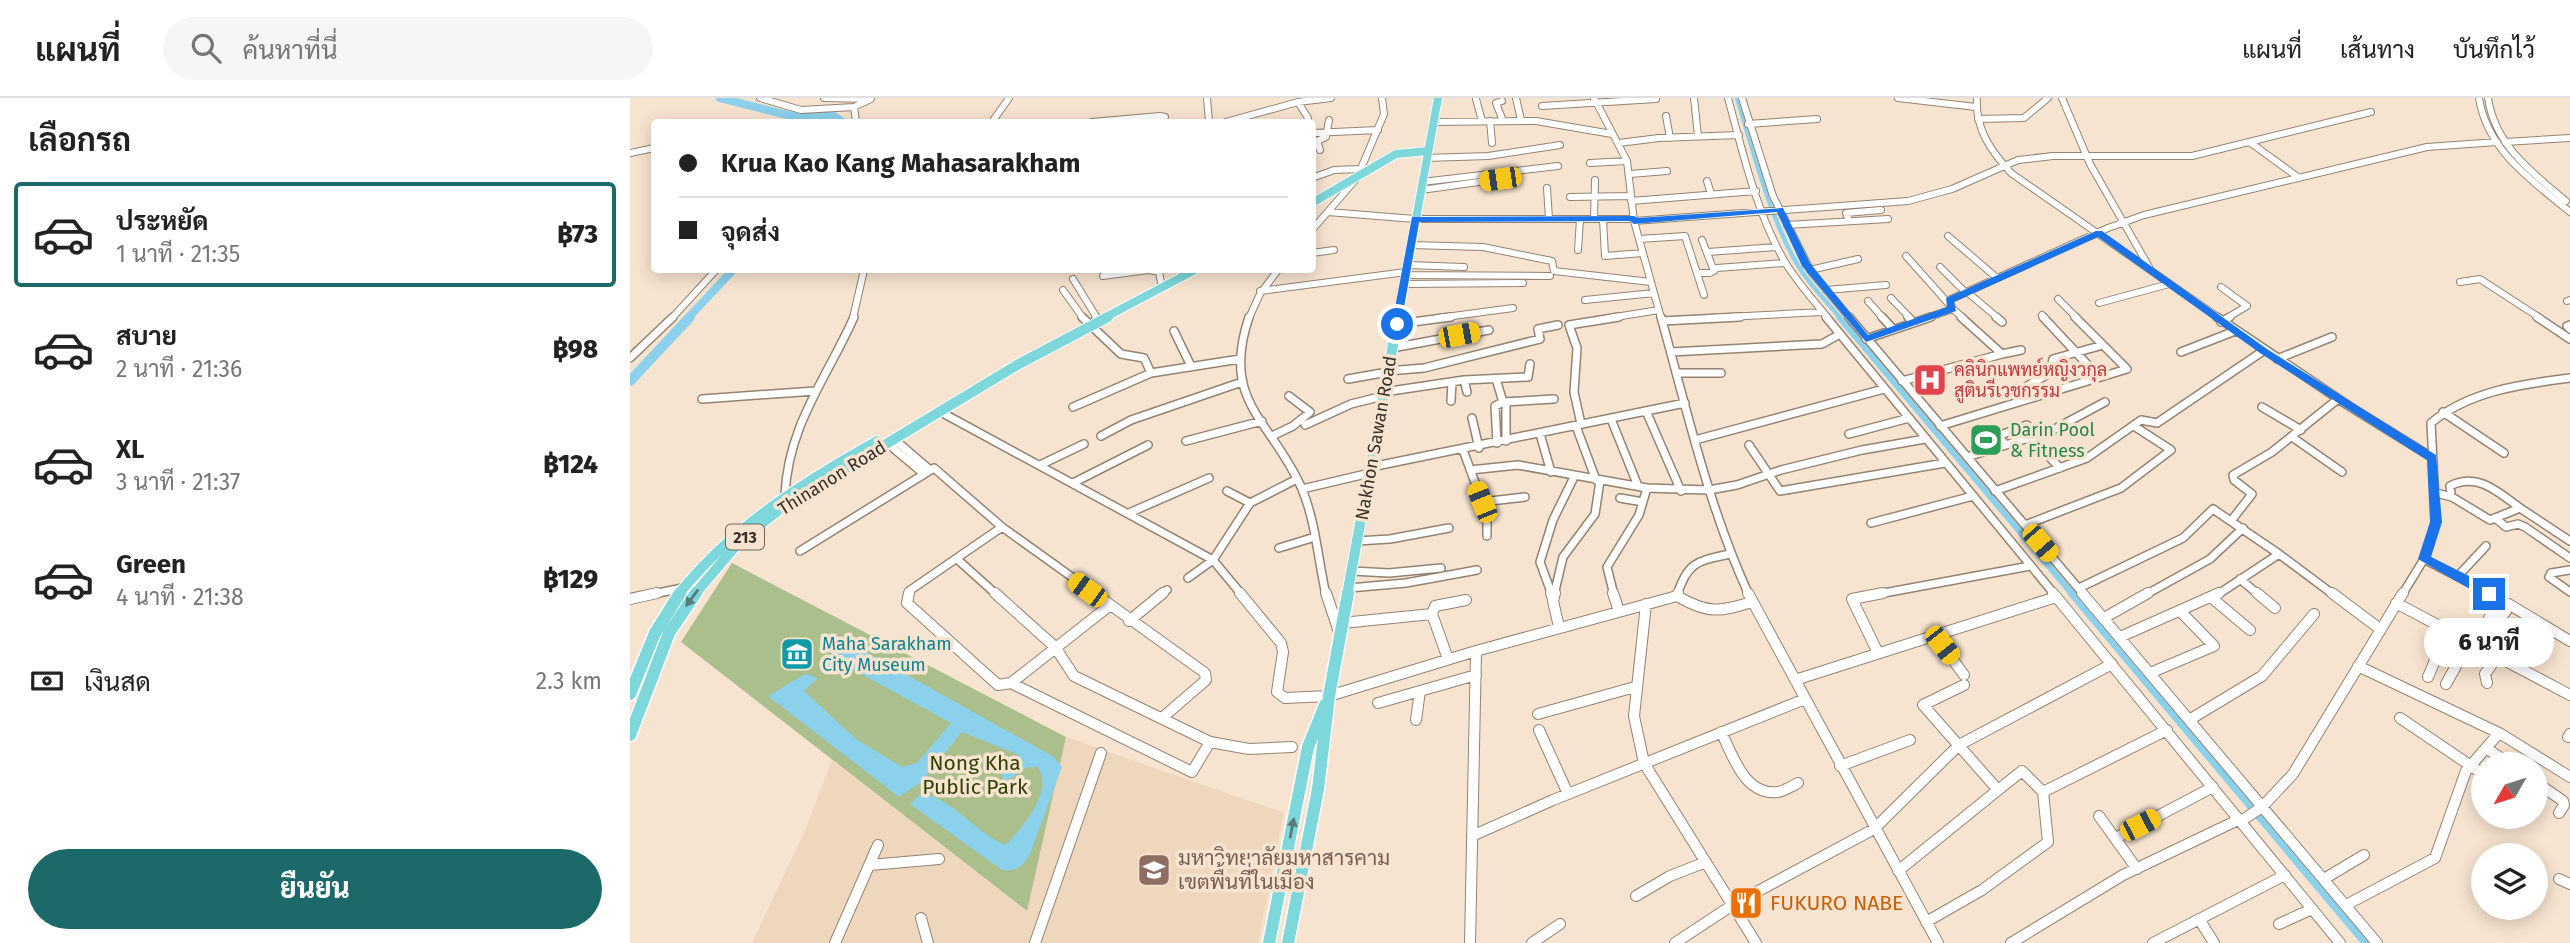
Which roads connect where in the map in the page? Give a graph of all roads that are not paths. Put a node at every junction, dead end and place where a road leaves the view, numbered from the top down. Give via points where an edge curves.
1 (760, 98) edge
2 (824, 98) edge
3 (1009, 98) edge
4 (1207, 98) edge
5 (1331, 98) edge
6 (1382, 98) edge
7 (1438, 98) edge
8 (1516, 98) edge
9 (1694, 98) edge
10 (1728, 98) edge
11 (1742, 98) edge
12 (1898, 98) edge
13 (1977, 98) edge
14 (2048, 98) edge
15 (2062, 98) edge
16 (2479, 98) edge
17 (2488, 98) edge
18 (1476, 99) edge
19 (1656, 99) edge
20 (1595, 100) edge
21 (1502, 101) dead end
22 (1297, 102) junction
23 (1521, 104) dead end
24 (1542, 106) dead end
25 (854, 107) junction
26 (1976, 107) junction
27 (2371, 112) dead end
28 (1666, 116) dead end
29 (1817, 118) dead end
30 (856, 119) edge
31 (994, 119) edge
32 (1126, 119) edge
33 (1164, 119) edge
34 (1209, 119) edge
35 (1237, 119) edge
36 (1308, 119) edge
37 (1978, 119) junction
38 (1329, 120) dead end
39 (1522, 120) junction
40 (1486, 121) junction
41 (1503, 121) junction
42 (1433, 122) junction
43 (1748, 124) junction
44 (1378, 130) junction
45 (1328, 131) junction
46 (1316, 132) edge
47 (1431, 134) junction
48 (1612, 134) junction
49 (1698, 136) junction
50 (1670, 138) junction
51 (2570, 138) edge
52 (1741, 139) junction
53 (1754, 141) junction
54 (2497, 142) junction
55 (2505, 142) junction
56 (1619, 143) junction
57 (2251, 143) junction
58 (1492, 144) dead end
59 (2080, 144) junction
60 (1560, 145) dead end
61 (651, 149) edge
62 (1320, 150) dead end
63 (630, 153) edge
64 (1399, 156) junction
65 (2064, 156) junction
66 (2086, 156) junction
67 (2106, 156) junction
68 (1427, 157) junction
69 (1627, 161) junction
70 (1590, 163) dead end
71 (1749, 164) junction
72 (1762, 164) junction
73 (2003, 164) junction
74 (1558, 166) dead end
75 (2092, 167) junction
76 (1667, 171) dead end
77 (1360, 174) junction
78 (1629, 174) junction
79 (2296, 176) junction
80 (1316, 177) edge
81 (1500, 179) dead end
82 (1595, 180) dead end
83 (1707, 181) dead end
84 (1421, 186) junction
85 (1547, 188) dead end
86 (1676, 188) dead end
87 (1756, 191) junction
88 (1711, 194) junction
89 (1570, 197) dead end
90 (1594, 197) junction
91 (1678, 197) junction
92 (1630, 199) junction
93 (1316, 202) edge
94 (2570, 205) edge
95 (1829, 206) junction
96 (1778, 210) junction
97 (1881, 210) dead end
98 (1764, 211) junction
99 (1328, 212) junction
100 (2570, 212) edge
101 (1415, 219) junction
102 (1549, 219) junction
103 (1580, 219) junction
104 (1594, 219) junction
105 (1603, 219) junction
106 (1888, 219) dead end
107 (1634, 220) junction
108 (1849, 221) junction
109 (1835, 222) junction
110 (2122, 223) junction
111 (1787, 225) junction
112 (1316, 226) edge
113 (2099, 233) junction
114 (1948, 236) dead end
115 (1639, 239) junction
116 (1702, 240) dead end
117 (1411, 245) junction
118 (1776, 247) junction
119 (1334, 250) dead end
120 (1578, 250) dead end
121 (1316, 252) edge
122 (1708, 252) junction
123 (1643, 253) junction
124 (1906, 256) dead end
125 (1858, 259) dead end
126 (1785, 264) junction
127 (1807, 266) junction
128 (1464, 267) dead end
129 (1940, 267) dead end
130 (2150, 270) junction
131 (1714, 271) junction
132 (713, 273) edge
133 (863, 273) edge
134 (1126, 273) edge
135 (1159, 273) edge
136 (1190, 273) edge
137 (1275, 273) edge
138 (1697, 273) junction
139 (1406, 274) junction
140 (1102, 276) dead end
141 (1550, 276) dead end
142 (1997, 278) junction
143 (1073, 279) dead end
144 (1651, 282) junction
145 (2460, 282) dead end
146 (1523, 283) dead end
147 (2169, 284) junction
148 (1886, 285) dead end
149 (2221, 287) dead end
150 (1162, 288) junction
151 (1063, 290) dead end
152 (1826, 290) junction
153 (1259, 291) junction
154 (1967, 292) junction
155 (1654, 293) junction
156 (1704, 295) dead end
157 (1891, 298) dead end
158 (2058, 299) dead end
159 (1585, 300) dead end
160 (1868, 301) dead end
161 (2099, 303) dead end
162 (1950, 306) junction
163 (1513, 308) dead end
164 (1659, 310) junction
165 (1822, 312) junction
166 (2042, 315) dead end
167 (1099, 321) junction
168 (1662, 321) junction
169 (1913, 322) junction
170 (2002, 322) dead end
171 (2221, 322) junction
172 (1397, 324) junction
173 (1558, 325) dead end
174 (1090, 326) junction
175 (1893, 329) junction
176 (1489, 330) dead end
177 (1174, 331) dead end
178 (2235, 331) junction
179 (1840, 334) junction
180 (2332, 337) dead end
181 (1866, 339) junction
182 (2570, 339) edge
183 (2103, 345) junction
184 (1392, 348) junction
185 (2021, 350) dead end
186 (2263, 351) junction
187 (1671, 352) junction
188 (2076, 352) junction
189 (2180, 352) dead end
190 (2002, 354) junction
191 (630, 358) edge
192 (1240, 359) junction
193 (2277, 359) junction
194 (1530, 364) dead end
195 (1191, 366) junction
196 (1388, 372) junction
197 (1151, 373) junction
198 (1676, 373) junction
199 (1721, 373) dead end
200 (2099, 377) junction
201 (2570, 378) edge
202 (1348, 379) dead end
203 (1496, 379) junction
204 (1464, 380) junction
205 (1902, 381) junction
206 (1242, 382) junction
207 (1452, 382) junction
208 (1884, 389) junction
209 (816, 391) junction
210 (1467, 393) dead end
211 (1384, 394) junction
212 (1289, 396) dead end
213 (2031, 397) junction
214 (702, 399) dead end
215 (1554, 399) dead end
216 (2338, 399) junction
217 (1451, 401) dead end
218 (1504, 402) junction
219 (2105, 402) dead end
220 (1685, 404) junction
221 (1073, 407) dead end
222 (2262, 407) dead end
223 (939, 411) junction
224 (1646, 411) junction
225 (2443, 412) junction
226 (1472, 418) dead end
227 (1909, 418) junction
228 (1611, 419) junction
229 (1262, 421) junction
230 (1305, 425) dead end
231 (1578, 425) junction
232 (1940, 426) junction
233 (2134, 426) junction
234 (2301, 430) junction
235 (1540, 434) junction
236 (1849, 434) dead end
237 (1101, 436) dead end
238 (1272, 436) junction
239 (2033, 436) junction
240 (2292, 438) junction
241 (1925, 439) junction
242 (1186, 440) dead end
243 (1695, 440) junction
244 (891, 441) junction
245 (1506, 441) junction
246 (1497, 443) junction
247 (1084, 444) dead end
248 (1749, 444) dead end
249 (1148, 445) dead end
250 (873, 447) junction
251 (1479, 448) junction
252 (1463, 450) junction
253 (2504, 453) dead end
254 (1967, 457) junction
255 (2432, 458) junction
256 (1945, 463) junction
257 (1040, 465) junction
258 (2060, 468) junction
259 (1370, 470) junction
260 (1469, 470) junction
261 (927, 472) junction
262 (1551, 472) junction
263 (2342, 472) dead end
264 (1768, 476) junction
265 (1574, 477) junction
266 (1209, 478) dead end
267 (1297, 480) junction
268 (1598, 481) junction
269 (1073, 483) junction
270 (1643, 487) junction
271 (1302, 489) junction
272 (1709, 490) junction
273 (1227, 491) dead end
274 (1681, 491) junction
275 (1995, 491) junction
276 (2436, 493) junction
277 (785, 495) junction
278 (1972, 496) junction
279 (2448, 496) junction
280 (1525, 497) dead end
281 (1620, 498) dead end
282 (1482, 502) junction
283 (1643, 502) junction
284 (1250, 503) junction
285 (2520, 508) junction
286 (1129, 513) junction
287 (2495, 518) junction
288 (2231, 521) junction
289 (1871, 523) dead end
290 (2025, 525) junction
291 (1002, 527) junction
292 (1449, 528) dead end
293 (2243, 528) junction
294 (1488, 536) dead end
295 (1315, 537) junction
296 (1357, 541) junction
297 (2570, 541) edge
298 (2486, 547) dead end
299 (1279, 548) dead end
300 (800, 551) dead end
301 (1730, 554) junction
302 (2279, 554) junction
303 (2570, 558) edge
304 (957, 559) junction
305 (2424, 559) junction
306 (1213, 560) junction
307 (2030, 566) junction
308 (1441, 568) dead end
309 (1478, 570) dead end
310 (2570, 570) edge
311 (1352, 571) junction
312 (2458, 576) junction
313 (1188, 578) dead end
314 (2240, 579) junction
315 (685, 587) junction
316 (1349, 588) junction
317 (2079, 588) junction
318 (1167, 590) dead end
319 (2488, 592) junction
320 (2570, 592) edge
321 (1677, 596) junction
322 (2056, 597) junction
323 (2211, 598) junction
324 (630, 599) edge
325 (1466, 600) dead end
326 (1553, 601) junction
327 (1752, 602) junction
328 (2396, 603) junction
329 (1646, 604) junction
330 (1109, 606) junction
331 (2275, 608) dead end
332 (1619, 611) junction
333 (2182, 613) junction
334 (1432, 614) junction
335 (2314, 614) dead end
336 (2104, 618) junction
337 (2489, 618) dead end
338 (1129, 621) junction
339 (1342, 623) junction
340 (1559, 627) junction
341 (2380, 629) junction
342 (2250, 630) dead end
343 (1340, 635) junction
344 (1935, 635) junction
345 (2455, 635) junction
346 (2120, 637) junction
347 (2466, 641) junction
348 (2570, 641) edge
349 (1055, 646) junction
350 (1476, 650) junction
351 (1878, 653) junction
352 (2497, 657) junction
353 (1448, 659) junction
354 (2112, 664) junction
355 (2358, 666) junction
356 (2150, 673) junction
357 (1476, 675) junction
358 (2428, 677) dead end
359 (1795, 680) junction
360 (1011, 683) junction
361 (2487, 683) dead end
362 (2446, 684) dead end
363 (1635, 687) junction
364 (1420, 691) junction
365 (631, 692) edge
366 (2570, 695) edge
367 (1329, 696) junction
368 (1805, 699) junction
369 (1378, 703) dead end
370 (1538, 714) dead end
371 (1162, 718) junction
372 (2400, 718) dead end
373 (1416, 720) dead end
374 (2189, 720) junction
375 (1539, 730) dead end
376 (2167, 730) junction
377 (1721, 732) junction
378 (2499, 733) junction
379 (630, 735) edge
380 (1311, 739) junction
381 (1326, 739) junction
382 (1910, 740) dead end
383 (1210, 742) junction
384 (1959, 745) junction
385 (1292, 747) dead end
386 (2486, 748) junction
387 (2482, 752) edge
388 (2492, 752) edge
389 (1101, 753) dead end
390 (1644, 763) junction
391 (2471, 765) joint
392 (1840, 766) junction
393 (2570, 778) edge
394 (1798, 783) dead end
395 (2213, 787) junction
396 (1998, 790) junction
397 (2548, 790) edge
398 (2043, 792) junction
399 (1568, 794) junction
400 (2262, 807) junction
401 (2559, 813) dead end
402 (2099, 816) dead end
403 (2240, 820) junction
404 (1874, 829) junction
405 (1472, 836) junction
406 (2116, 838) junction
407 (878, 845) dead end
408 (2364, 855) dead end
409 (939, 859) dead end
410 (1706, 862) junction
411 (870, 865) junction
412 (2137, 869) junction
413 (1898, 871) junction
414 (2285, 875) junction
415 (2324, 879) junction
416 (2559, 879) dead end
417 (2570, 884) edge
418 (1636, 896) dead end
419 (1734, 904) junction
420 (2346, 905) junction
421 (2312, 909) junction
422 (921, 918) dead end
423 (2199, 919) junction
424 (1926, 922) junction
425 (1560, 924) dead end
426 (2279, 924) dead end
427 (1936, 941) edge
428 (2155, 942) edge
429 (835, 943) edge
430 (929, 943) edge
431 (1035, 943) edge
432 (1269, 943) edge
433 (1288, 943) edge
434 (1470, 943) edge
435 (1532, 943) edge
436 (1675, 943) edge
437 (1756, 943) edge
438 (1924, 943) edge
439 (2011, 943) edge
440 (2214, 943) edge
441 (2340, 943) edge
442 (2377, 943) edge

1 - 25 street via 801,110
2 - 25 street via 871,99
3 - 31 street
4 - 34 street
5 - 22 street
6 - 44 street via 1384,114
7 - 42 main road, Nakhon Sawan Road
8 - 39 street
9 - 49 street
10 - 52 street
11 - 43 street
12 - 26 street
13 - 26 street
14 - 37 street via 2024,118
15 - 59 street
16 - 54 street via 2485,124
17 - 55 street via 2491,117
18 - 40 street
19 - 20 street
20 - 24 street
20 - 48 street
21 - 41 street via 1496,103
22 - 35 street
22 - 36 street
23 - 39 street
25 - 30 street
26 - 37 street
27 - 57 street
28 - 50 street
29 - 43 street
32 - 33 street
37 - 73 street
38 - 45 street
39 - 41 street
39 - 48 street
40 - 41 street
40 - 42 street
40 - 58 street
42 - 47 main road, Nakhon Sawan Road
43 - 53 street
44 - 45 street
44 - 77 street
45 - 46 street
45 - 62 street via 1317,141
47 - 64 main road
47 - 68 main road, Nakhon Sawan Road
48 - 56 street
49 - 50 street
49 - 52 street
50 - 56 street
51 - 55 street
52 - 53 street
52 - 71 street
53 - 72 street
54 - 79 street via 2427,147
54 - 100 street
55 - 94 street
56 - 69 street
57 - 67 street via 2192,156
57 - 79 street
59 - 65 street
59 - 66 street
59 - 67 street
60 - 68 street via 1488,156
61 - 63 street
64 - 68 main road
64 - 68 main road
64 - 77 main road
65 - 66 street
65 - 73 street
65 - 75 street
66 - 67 street
66 - 75 street
67 - 75 street
68 - 84 main road, Nakhon Sawan Road
69 - 70 street
69 - 78 street
71 - 72 street
71 - 87 street
72 - 96 street
73 - 95 street via 1932,196
73 - 113 street via 2023,183
74 - 84 street
75 - 110 street
76 - 78 street
77 - 80 street via 1334,170
77 - 93 main road
77 - 99 street
78 - 92 street
79 - 110 street
81 - 84 street
82 - 90 street
83 - 88 street
84 - 101 main road, Nakhon Sawan Road
85 - 102 street
86 - 91 street
87 - 88 street
87 - 98 street
88 - 91 street
89 - 90 street
90 - 92 street
90 - 104 street
91 - 92 street
92 - 107 street
95 - 96 street
95 - 109 street
96 - 98 street
96 - 111 street
97 - 108 street via 1846,213
98 - 107 street
98 - 118 street
99 - 101 street
99 - 112 street
101 - 102 street
101 - 117 main road, Nakhon Sawan Road
102 - 103 street
103 - 104 street
103 - 120 street
104 - 105 street
105 - 107 street
105 - 123 street via 1605,256
106 - 108 street
107 - 115 street
108 - 109 street
109 - 111 street
110 - 113 street
110 - 130 street
111 - 127 street
113 - 130 street
113 - 142 street
114 - 142 street
115 - 123 street
115 - 138 street via 1685,236
116 - 122 street
117 - 139 main road, Nakhon Sawan Road
117 - 144 street via 1483,247 1552,261 1554,271
118 - 122 street
118 - 126 street
119 - 121 street
122 - 131 street
123 - 144 street
124 - 162 street
125 - 127 street
126 - 127 street
126 - 131 street
126 - 165 street
127 - 152 street
128 - 139 street
129 - 154 street
130 - 147 street
131 - 138 street
132 - 191 street
133 - 209 street via 855,316
134 - 140 street
135 - 150 street
136 - 150 main road, Thinanon Road / 213
137 - 153 street
138 - 156 street
139 - 141 street
139 - 146 street
139 - 153 street
139 - 172 main road, Nakhon Sawan Road
142 - 154 street
143 - 167 street
144 - 155 street
145 - 182 street via 2487,282
147 - 161 street
147 - 171 street
148 - 152 street
149 - 171 street via 2247,306
150 - 167 main road, Thinanon Road / 213
151 - 174 street
152 - 181 street
153 - 192 street via 1251,306
154 - 162 street
154 - 170 street
155 - 159 street
155 - 164 street
157 - 169 street
158 - 183 street
160 - 175 street
162 - 169 street
162 - 190 street
163 - 172 street
164 - 168 street
164 - 231 street via 1569,325 1577,348 1574,391
165 - 168 street
165 - 179 street
166 - 188 street
167 - 174 main road, Thinanon Road / 213
168 - 187 street
169 - 175 street
171 - 178 street
172 - 184 main road, Nakhon Sawan Road
173 - 196 street via 1538,329 1540,339 1423,368
174 - 197 street via 1120,353 1144,358
174 - 223 main road, Thinanon Road / 213
175 - 181 street
176 - 184 street
177 - 195 street
178 - 186 street
178 - 189 street
179 - 187 street via 1822,344
179 - 208 street
180 - 193 street
181 - 205 street
183 - 188 street
183 - 200 street via 2127,369
184 - 196 main road, Nakhon Sawan Road
185 - 190 street
186 - 193 street
186 - 233 street via 2157,423 2141,420
187 - 198 street
188 - 200 street
188 - 213 street via 2051,360 2050,373 2026,387
190 - 205 street
192 - 195 street
192 - 206 street
193 - 216 street
194 - 203 street via 1528,377
195 - 197 street
196 - 202 street
196 - 211 main road, Nakhon Sawan Road
197 - 221 street
198 - 199 street
198 - 220 street
200 - 213 street
201 - 225 street via 2479,397
203 - 204 street
203 - 218 street
204 - 207 street
204 - 210 street
205 - 232 street
206 - 229 street
206 - 237 street via 1131,420
207 - 211 street
207 - 217 street
208 - 227 street
208 - 243 street
209 - 214 street
209 - 277 street via 794,432 784,475
211 - 230 street
211 - 259 main road, Nakhon Sawan Road
212 - 238 street via 1310,412
213 - 232 street
215 - 218 street
216 - 234 street
216 - 255 street
218 - 245 street
218 - 246 street via 1494,406
219 - 239 street
220 - 224 street
220 - 243 street
222 - 234 street
223 - 244 main road, Thinanon Road / 213
223 - 250 main road, Thinanon Road / 213
223 - 257 street
224 - 228 street
224 - 274 street
225 - 253 street
225 - 255 street via 2431,423
226 - 251 street
227 - 236 street
227 - 241 street
228 - 231 street
228 - 270 street
229 - 238 street
229 - 242 street
231 - 235 street
231 - 268 street
232 - 254 street
233 - 258 street via 2087,458
233 - 290 street via 2171,450 2121,488
234 - 240 street
235 - 245 street
235 - 262 street
238 - 267 street
239 - 254 street
239 - 258 street
240 - 263 street
240 - 288 street via 2233,475 2252,494
241 - 256 street
241 - 264 street via 1862,450
243 - 272 street
244 - 250 main road, Thinanon Road / 213
244 - 261 street
245 - 246 street
246 - 251 street
247 - 257 street
248 - 264 street
249 - 269 street
250 - 277 main road, Thinanon Road / 213
250 -> 379 main road, Thinanon Road / 213 via 785,505 713,570 669,633
251 - 252 street
252 - 259 street
252 - 260 street
254 - 275 street
255 - 276 street
256 - 264 street via 1780,491
256 - 278 street
257 - 269 street
258 - 275 street
259 - 271 street
259 - 296 main road, Nakhon Sawan Road
260 - 262 street via 1518,465
260 - 282 street
261 - 291 street via 934,468
261 - 300 street
262 - 265 street
264 - 272 street
265 - 268 street
265 - 326 street via 1553,520 1540,562
266 - 286 street
267 - 271 street
267 - 284 street
268 - 270 street
268 - 326 street via 1595,514 1563,557
269 - 286 street
270 - 274 street
270 - 283 street
271 - 295 street
272 - 274 street
272 - 301 street
273 - 284 street
275 - 290 street
276 - 279 street
276 - 305 street via 2436,522
277 - 315 main road, Thinanon Road / 213 via 731,538
278 - 289 street
278 - 307 street
279 - 285 street via 2450,486 2477,481
279 - 287 street via 2490,520
280 - 282 street
281 - 283 street
282 - 294 street via 1488,515
283 - 332 street via 1607,567
284 - 306 street
285 - 287 street
285 - 297 street
286 - 306 street
287 - 303 street via 2506,527 2525,527
288 - 293 street
288 - 317 street via 2213,509 2183,538
290 - 317 street
291 - 304 street
291 - 330 street
292 - 296 street
293 - 302 street
293 - 336 street via 2210,559
295 - 299 street
295 - 343 street via 1331,615
296 - 311 main road, Nakhon Sawan Road
298 - 312 street
301 - 321 street via 1692,563 1684,570
301 - 327 street
302 - 314 street
302 - 341 street
304 - 349 street
304 - 360 street via 909,591 906,603 998,685
305 - 312 street
305 - 328 street
306 - 313 street
306 - 367 street via 1281,642 1280,696
307 - 322 street
307 - 351 street via 1852,599
308 - 311 street
309 - 316 street
310 - 320 street via 2549,577
311 - 316 main road, Nakhon Sawan Road
312 - 319 street
314 - 323 street
314 - 331 street
315 - 324 street
315 - 365 main road, Thinanon Road / 213 via 659,626
316 - 339 main road, Nakhon Sawan Road
317 - 336 street
318 - 338 street
319 - 337 street via 2506,610 2502,616
319 - 348 street
321 - 327 street via 1701,610 1717,612
321 - 329 street
322 - 344 street
322 - 354 street
323 - 333 street
323 - 342 street
325 - 334 street via 1435,606
326 - 340 street
327 - 359 street
328 - 341 street
328 - 345 street
329 - 332 street
329 - 363 street
330 - 338 street
330 - 349 street
332 - 340 street
333 - 346 street
333 - 356 street via 2214,646
334 - 339 street
334 - 353 street
335 - 374 street via 2262,676
336 - 346 street
338 - 371 street via 1205,673 1206,680
339 - 343 main road, Nakhon Sawan Road
340 - 350 street
341 - 355 street
343 - 367 main road, Nakhon Sawan Road
344 - 351 street
344 - 384 street via 1964,680 1923,705
345 - 347 street
345 - 358 street via 2451,648 2435,657
346 - 356 street
347 - 352 street
347 - 362 street via 2461,662
349 - 360 street
349 - 371 street via 1074,676
350 - 353 street
350 - 357 street
351 - 359 street
352 - 361 street via 2485,674
352 - 366 street
353 - 367 street
354 - 376 street
354 - 384 street
355 - 378 street
355 - 400 street via 2293,774
356 - 374 street
357 - 364 street
357 - 405 street
359 - 368 street
360 - 383 street via 1192,772
363 - 370 street
363 - 390 street via 1634,716
364 - 369 street
364 - 373 street
367 - 380 main road, Nakhon Sawan Road
367 - 381 main road, Nakhon Sawan Road
368 - 377 street
368 - 392 street
371 - 383 street
372 - 391 street
374 - 400 street
375 - 399 street
376 - 395 street
376 - 398 street
377 - 390 street
377 - 394 street via 1753,787 1777,792
378 - 386 street
378 - 393 street
380 - 381 main road
432 -> 380 main road, Nakhon Sawan Road
381 - 433 main road, Nakhon Sawan Road
382 - 392 street
383 - 385 street via 1249,749
384 - 396 street
384 - 404 street
386 - 387 street
386 - 388 street
389 - 431 street
390 - 399 street
390 - 410 street
391 - 420 street via 2435,858
392 - 404 street
395 - 403 street
395 - 406 street
396 - 398 street via 2022,771
396 - 413 street
397 - 401 street via 2563,801
398 - 424 street via 2048,842 1982,890
399 - 405 street
400 - 403 street
400 - 415 street
402 - 406 street
403 - 412 street
403 - 414 street
404 - 413 street
404 - 419 street
405 - 434 street
406 - 412 street
407 - 411 street
408 - 415 street
409 - 411 street
410 - 418 street
410 - 419 street
411 - 429 street
412 - 439 street
413 - 424 street
414 - 421 street
414 - 423 street
415 - 420 street
416 - 417 street
419 - 436 street
419 - 437 street
420 - 442 street
421 - 426 street
421 - 441 street
422 - 430 street
423 - 428 street
423 - 440 street
424 - 427 street
425 - 435 street
427 - 438 street

